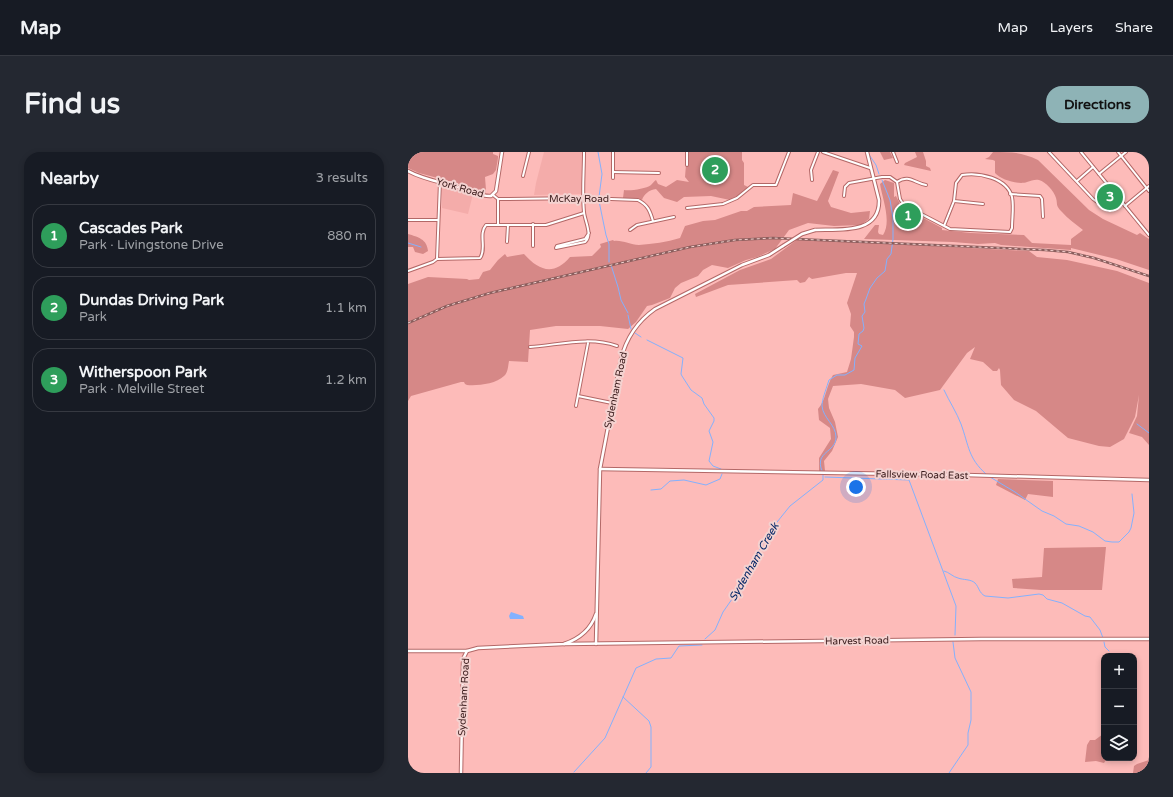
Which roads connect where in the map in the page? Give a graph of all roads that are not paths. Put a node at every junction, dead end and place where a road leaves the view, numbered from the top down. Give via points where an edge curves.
1 (502, 152) edge
2 (529, 152) edge
3 (584, 152) edge
4 (613, 152) edge
5 (687, 152) edge
6 (789, 152) edge
7 (818, 152) edge
8 (823, 152) edge
9 (867, 152) edge
10 (893, 152) edge
11 (1049, 152) edge
12 (1081, 152) edge
13 (1118, 152) edge
14 (1126, 152) edge
15 (1121, 156) junction
16 (897, 162) dead end
17 (687, 165) dead end
18 (1093, 167) junction
19 (870, 168) junction
20 (408, 170) edge
21 (613, 172) junction
22 (660, 173) dead end
23 (1098, 174) junction
24 (523, 176) dead end
25 (613, 178) dead end
26 (874, 179) junction
27 (812, 180) dead end
28 (1077, 181) junction
29 (440, 182) junction
30 (896, 182) junction
31 (926, 185) dead end
32 (1148, 187) edge
33 (1149, 191) edge
34 (1010, 194) junction
35 (493, 195) junction
36 (844, 196) dead end
37 (584, 198) junction
38 (498, 199) junction
39 (954, 201) junction
40 (1122, 202) junction
41 (983, 204) dead end
42 (1125, 206) junction
43 (687, 208) dead end
44 (584, 213) junction
45 (1043, 216) dead end
46 (674, 217) dead end
47 (408, 220) edge
48 (438, 220) junction
49 (653, 221) junction
50 (498, 224) junction
51 (533, 224) junction
52 (508, 225) junction
53 (944, 226) junction
54 (630, 230) dead end
55 (589, 233) junction
56 (1149, 235) edge
57 (508, 242) dead end
58 (533, 246) dead end
59 (437, 258) junction
60 (408, 271) edge
61 (588, 342) junction
62 (617, 346) dead end
63 (530, 347) dead end
64 (578, 396) junction
65 (612, 403) junction
66 (576, 406) dead end
67 (600, 469) junction
68 (1149, 480) edge
69 (597, 608) junction
70 (1149, 639) edge
71 (564, 644) junction
72 (596, 644) junction
73 (408, 651) edge
74 (467, 651) junction
75 (461, 773) edge

1 - 35 street, York Road via 496,192
2 - 24 street
3 - 37 street
4 - 21 street
5 - 17 street
6 - 43 street via 776,185 753,185 737,198 723,204
7 - 27 street via 811,170
8 - 19 street
9 - 19 street, Sydenham Road
10 - 16 street
11 - 28 street
12 - 18 street
13 - 15 street
14 - 15 street
15 - 23 street
15 - 32 street
18 - 23 street
18 - 28 street
19 - 26 street, Sydenham Road
20 - 29 street, York Road
21 - 22 street
21 - 25 street
23 - 40 street
26 - 30 street via 888,176
26 - 36 street via 848,183
26 - 65 street, Sydenham Road, bridge via 879,209 866,225 858,228 815,230 802,234 769,255 742,265 648,314 634,330 623,351
28 - 40 street via 1093,199 1108,210
29 - 35 street, York Road via 485,196
29 - 48 street
30 - 31 street via 907,178
30 - 53 street via 904,205
32 - 33 street
32 - 42 street
34 - 39 street via 1005,186 990,177 965,175 959,177 956,183
34 - 45 street via 1040,196
34 - 53 street via 1011,231 958,230
35 - 38 street
37 - 38 street, McKay Road
37 - 44 street
37 - 49 street, McKay Road via 638,200 648,208
38 - 50 street
39 - 41 street
39 - 53 street
40 - 42 street
42 - 56 street
44 - 51 street via 546,225
44 - 55 street
46 - 49 street
47 - 48 street
48 - 59 street
49 - 54 street via 634,226
50 - 52 street
50 - 59 street via 486,225 483,229 480,258
51 - 52 street
51 - 58 street
52 - 57 street
55 - 55 street via 585,239 556,248 585,242
59 - 60 street via 433,262
61 - 62 street via 603,342
61 - 63 street
61 - 64 street
64 - 65 street
64 - 66 street
65 - 67 street, Sydenham Road
67 - 68 street, Fallsview Road East
67 - 69 street, Sydenham Road
69 - 71 street, Sydenham Road via 587,630
69 - 72 street, Sydenham Road
70 - 72 street, Harvest Road
71 - 72 street, Harvest Road
71 - 74 street, Sydenham Road via 478,648
73 - 74 street
74 - 75 street, Sydenham Road via 463,662

